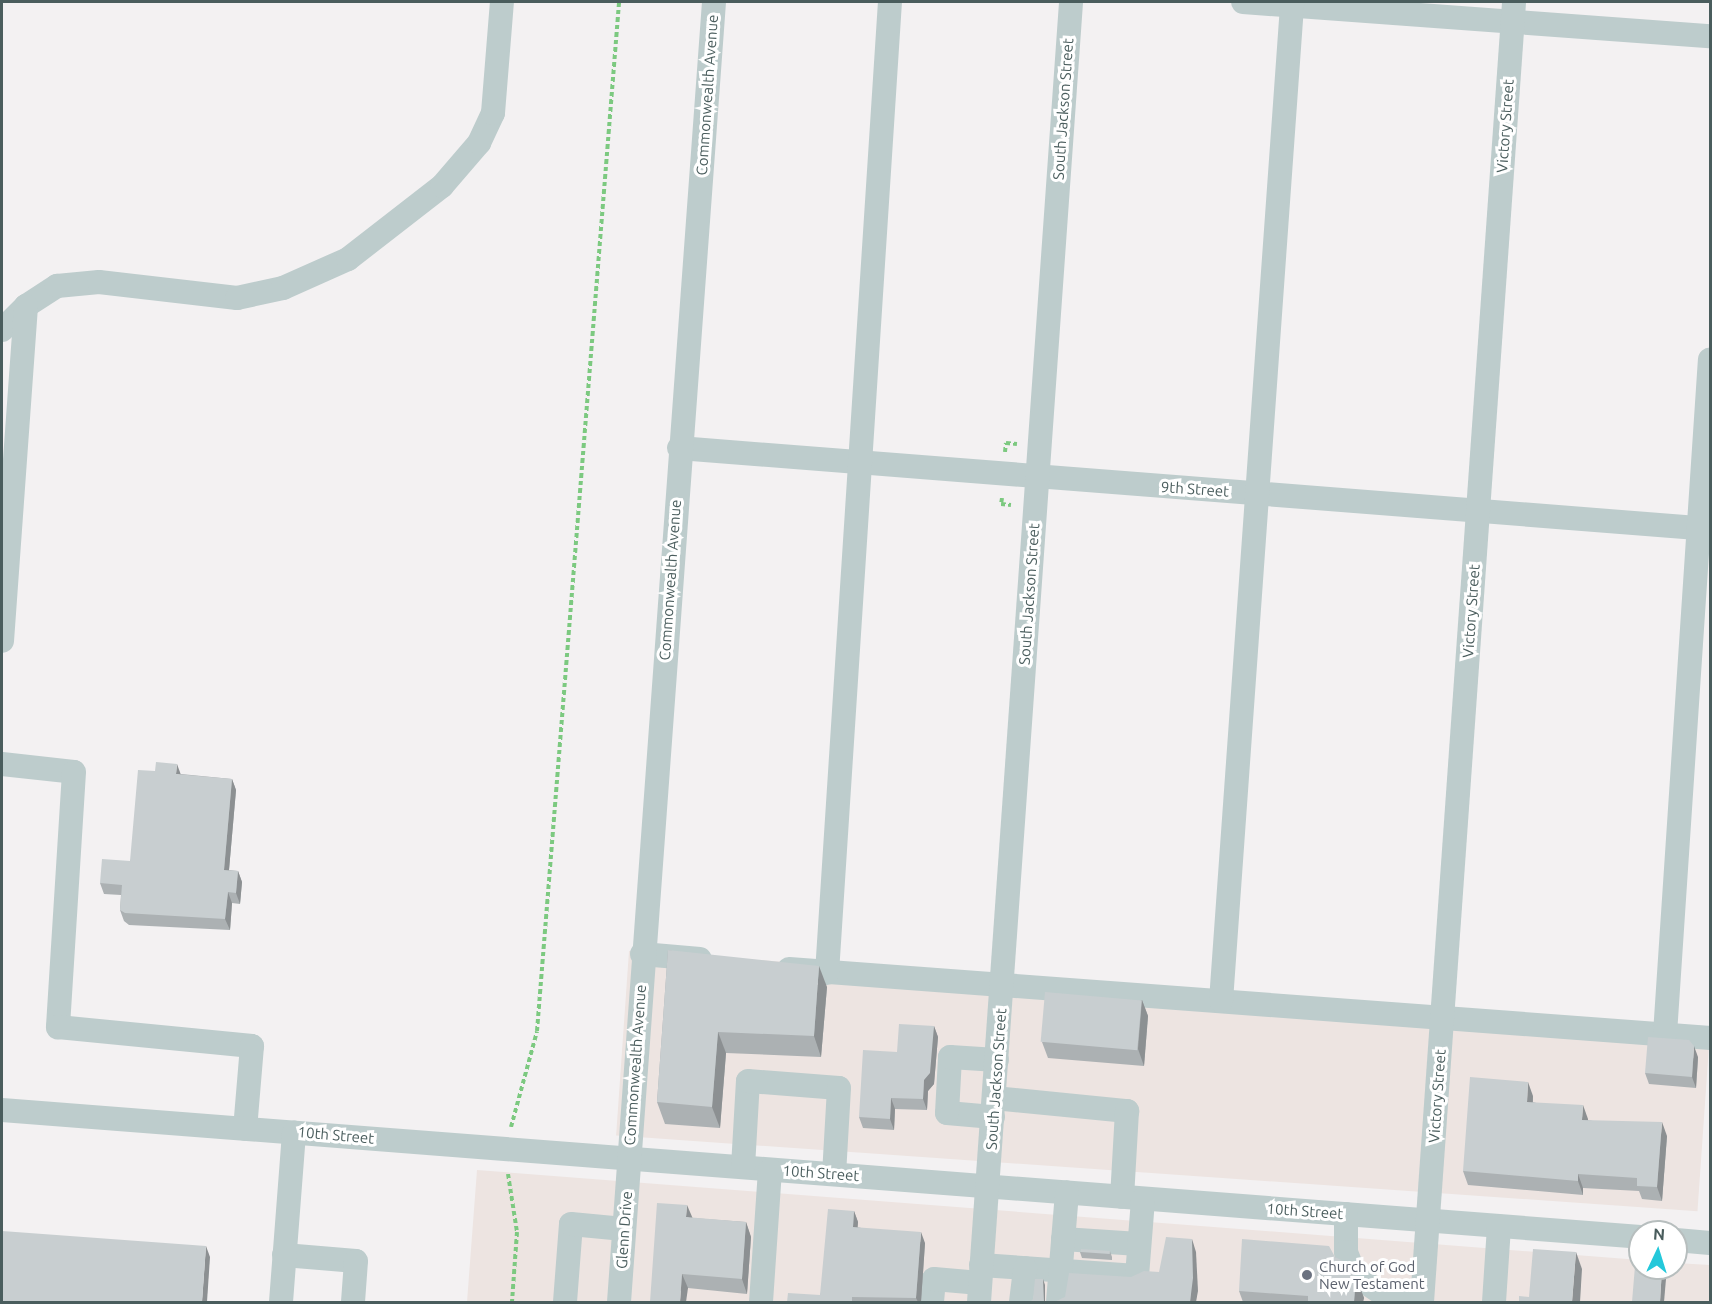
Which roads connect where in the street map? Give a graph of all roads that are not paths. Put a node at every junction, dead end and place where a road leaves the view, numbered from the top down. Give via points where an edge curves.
1 (502, 2) edge
2 (714, 2) edge
3 (890, 2) edge
4 (1071, 2) edge
5 (1243, 2) edge
6 (1292, 5) junction
7 (1513, 12) edge
8 (1710, 36) edge
9 (26, 306) junction
10 (2, 330) edge
11 (1710, 359) edge
12 (679, 448) junction
13 (860, 462) junction
14 (1036, 476) junction
15 (1259, 494) junction
16 (1478, 511) junction
17 (1704, 528) edge
18 (2, 641) edge
19 (2, 764) edge
20 (642, 954) junction
21 (725, 962) edge
22 (770, 967) edge
23 (827, 973) junction
24 (1003, 987) junction
25 (1221, 1001) junction
26 (1443, 1017) junction
27 (1665, 1034) junction
28 (1710, 1038) edge
29 (997, 1060) junction
30 (993, 1107) junction
31 (2, 1110) edge
32 (245, 1129) junction
33 (294, 1132) junction
34 (629, 1158) junction
35 (743, 1167) junction
36 (770, 1170) junction
37 (834, 1174) junction
38 (987, 1186) junction
39 (1067, 1192) junction
40 (1133, 1198) junction
41 (1346, 1214) junction
42 (1428, 1221) junction
43 (1499, 1226) junction
44 (624, 1229) junction
45 (1628, 1236) edge
46 (1063, 1239) junction
47 (1688, 1241) edge
48 (1710, 1243) edge
49 (1140, 1244) junction
50 (284, 1255) junction
51 (1025, 1269) junction
52 (1061, 1270) junction
53 (980, 1284) edge
54 (1366, 1285) edge
55 (280, 1302) edge
56 (353, 1302) edge
57 (565, 1302) edge
58 (619, 1302) edge
59 (761, 1302) edge
60 (932, 1302) edge
61 (1022, 1302) edge
62 (1058, 1302) edge
63 (1417, 1302) edge
64 (1422, 1302) edge
65 (1494, 1302) edge

1 - 9 street via 493,113 478,143 442,186 348,259 283,288 237,298 99,282 57,286
2 - 12 street, Commonwealth Avenue
3 - 13 street
4 - 14 street, South Jackson Street
5 - 6 street
6 - 7 street
6 - 15 street
7 - 8 street
7 - 16 street, Victory Street
9 - 10 street
9 - 18 street
11 - 17 street
12 - 13 street, 9th Street
12 - 20 street, Commonwealth Avenue
13 - 14 street, 9th Street
13 - 23 street
14 - 15 street, 9th Street
14 - 24 street, South Jackson Street
15 - 16 street, 9th Street
15 - 25 street
16 - 17 street, 9th Street
16 - 26 street, Victory Street
17 - 27 street
19 - 32 street via 74,772 58,1027 252,1046
20 - 21 street
20 - 34 street, Commonwealth Avenue
22 - 23 street
23 - 24 street
24 - 25 street
24 - 29 street, South Jackson Street
25 - 26 street
26 - 27 street
26 - 42 street, Victory Street
27 - 28 street
29 - 30 street, South Jackson Street
29 - 30 street via 950,1057 946,1113
30 - 38 street, South Jackson Street
30 - 40 street via 1127,1111
31 - 32 street, 10th Street
32 - 33 street, 10th Street
33 - 34 street, 10th Street
33 - 50 street
34 - 35 street, 10th Street
34 - 44 street, Glenn Drive
35 - 36 street, 10th Street
35 - 37 street via 748,1081 839,1088
36 - 37 street, 10th Street
36 - 59 street
37 - 38 street, 10th Street
38 - 39 street, 10th Street
38 - 53 street, South Jackson Street
39 - 40 street, 10th Street
39 - 46 street
40 - 41 street, 10th Street
40 - 49 street
41 - 42 street, 10th Street
41 - 54 street via 1346,1252
42 - 43 street, 10th Street
42 - 64 street, Victory Street
43 - 45 street, 10th Street
43 - 65 street
44 - 57 street via 571,1224
44 - 58 street, Glenn Drive
46 - 49 street
46 - 52 street
47 - 48 street
49 - 52 street via 1137,1276
50 - 55 street
50 - 56 street via 356,1261
51 - 52 street
51 - 53 street
51 - 61 street
52 - 62 street
53 - 60 street via 934,1279
54 - 63 street via 1389,1297

